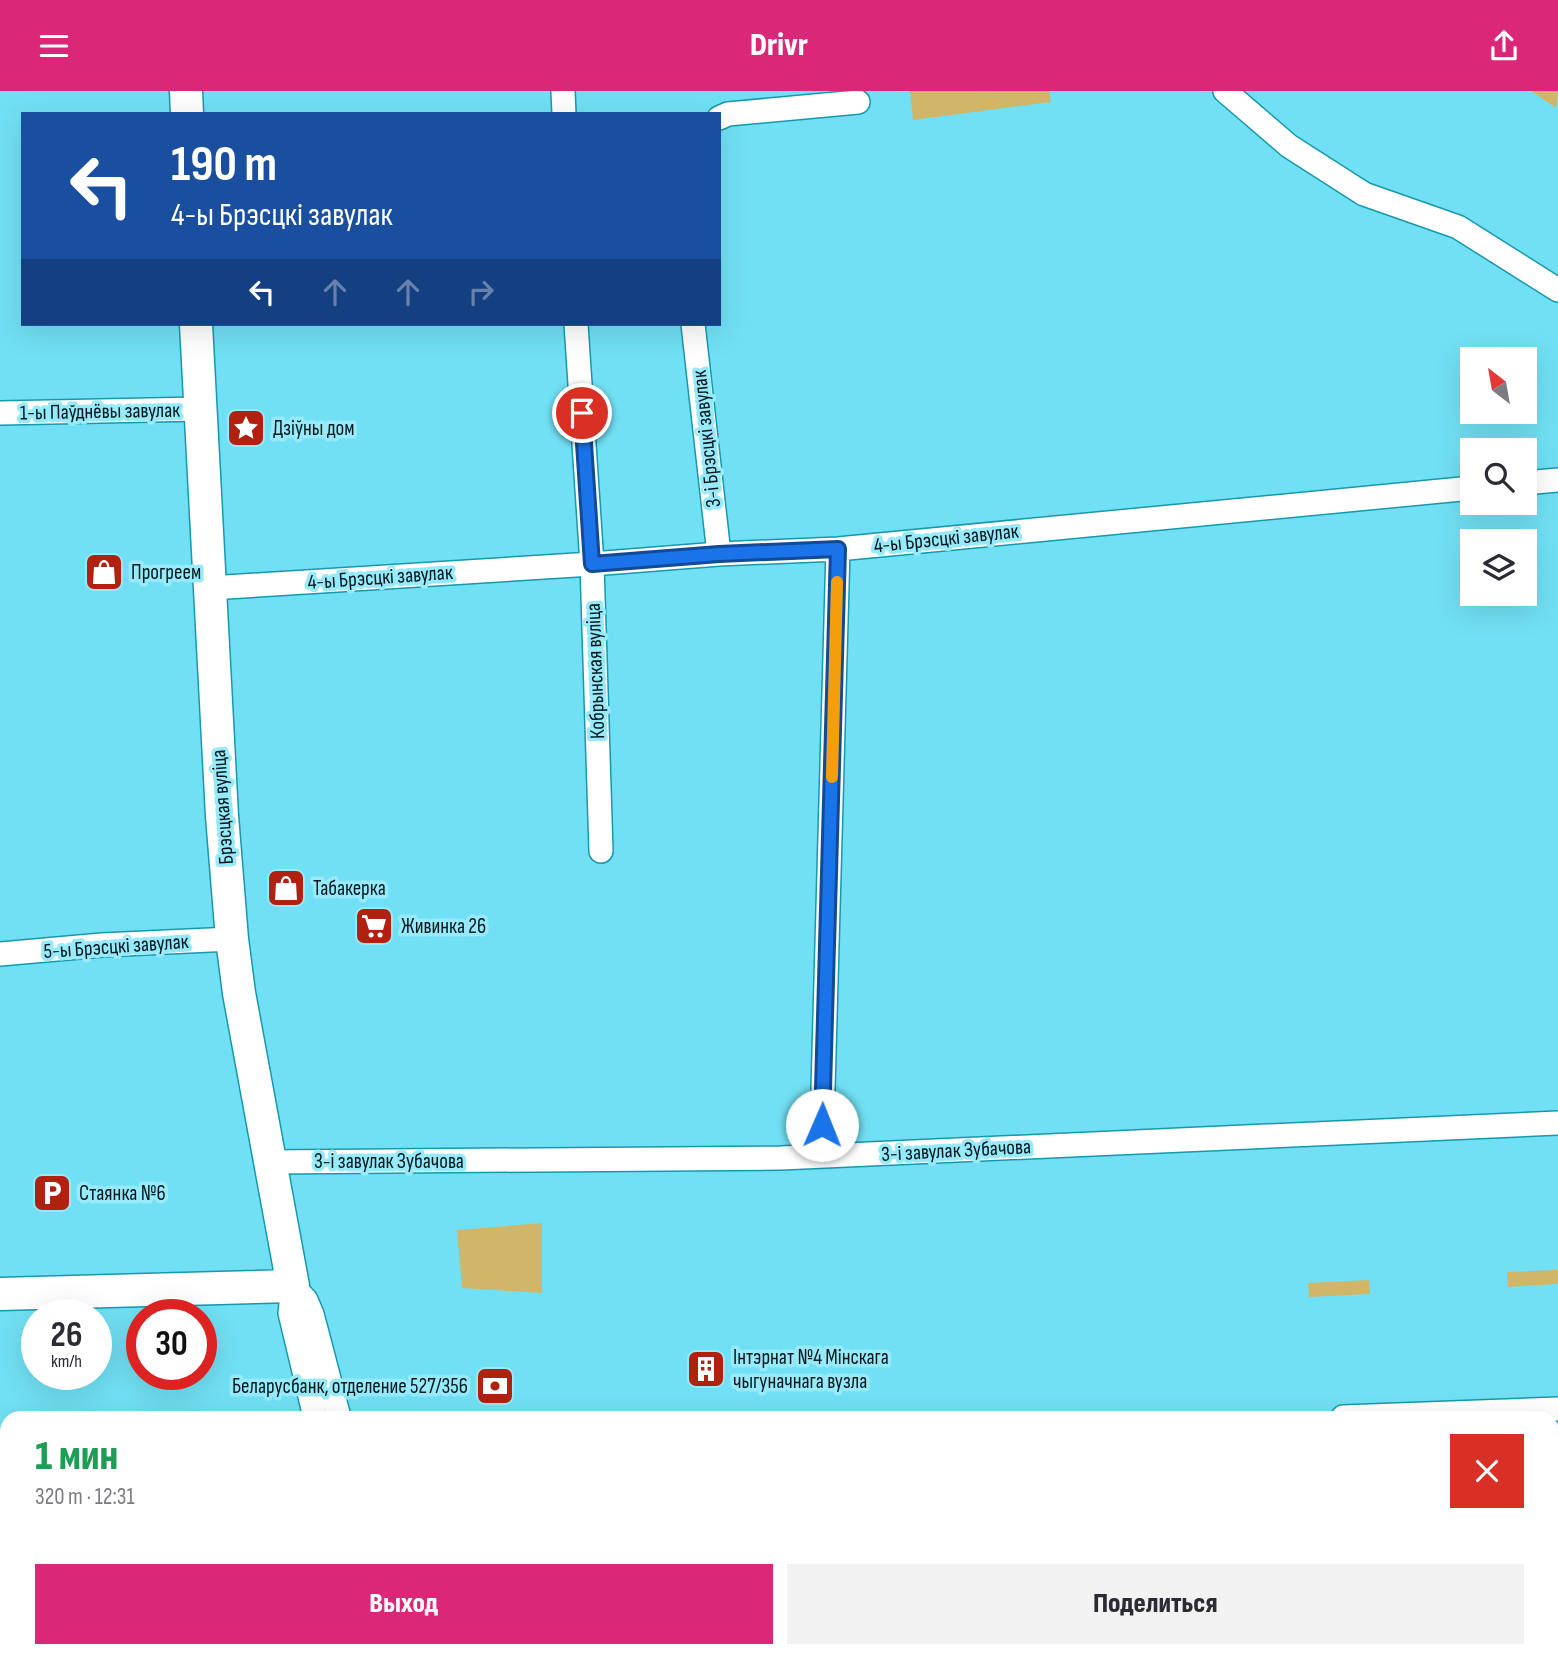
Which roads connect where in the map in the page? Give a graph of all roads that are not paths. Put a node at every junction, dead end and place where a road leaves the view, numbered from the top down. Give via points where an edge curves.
1 (186, 91) edge
2 (563, 91) edge
3 (1225, 91) edge
4 (858, 102) dead end
5 (187, 112) edge
6 (564, 112) edge
7 (721, 117) edge
8 (1558, 290) edge
9 (196, 326) edge
10 (576, 326) edge
11 (693, 326) edge
12 (200, 409) junction
13 (0, 413) edge
14 (1558, 480) edge
15 (1537, 482) edge
16 (1460, 489) edge
17 (838, 549) junction
18 (719, 554) junction
19 (592, 564) junction
20 (210, 588) junction
21 (601, 851) dead end
22 (232, 939) junction
23 (0, 954) edge
24 (1558, 1123) edge
25 (824, 1156) junction
26 (270, 1162) junction
27 (293, 1286) junction
28 (0, 1294) edge
29 (314, 1411) edge
30 (337, 1411) edge

1 - 5 street
2 - 6 street
3 - 8 street via 1289,146 1364,194 1458,227
4 - 7 street
9 - 12 street, Брэсцкая вуліца
10 - 19 street, Кобрынская вуліца
11 - 18 street, 3-і Брэсцкі завулак
12 - 13 street, 1-ы Паўднёвы завулак
12 - 20 street, Брэсцкая вуліца
14 - 15 street
16 - 17 street, 4-ы Брэсцкі завулак
17 - 18 street, 4-ы Брэсцкі завулак
17 - 25 street
18 - 19 street, 4-ы Брэсцкі завулак
19 - 20 street, 4-ы Брэсцкі завулак
19 - 21 street, Кобрынская вуліца
20 - 22 street, Брэсцкая вуліца
22 - 23 street, 5-ы Брэсцкі завулак
22 - 26 street, Брэсцкая вуліца
24 - 25 street, 3-і завулак Зубачова
25 - 26 street, 3-і завулак Зубачова
26 - 27 street, Брэсцкая вуліца
27 - 28 street
27 - 29 street, Брэсцкая вуліца via 290,1313
27 - 30 street, Брэсцкая вуліца via 312,1314

